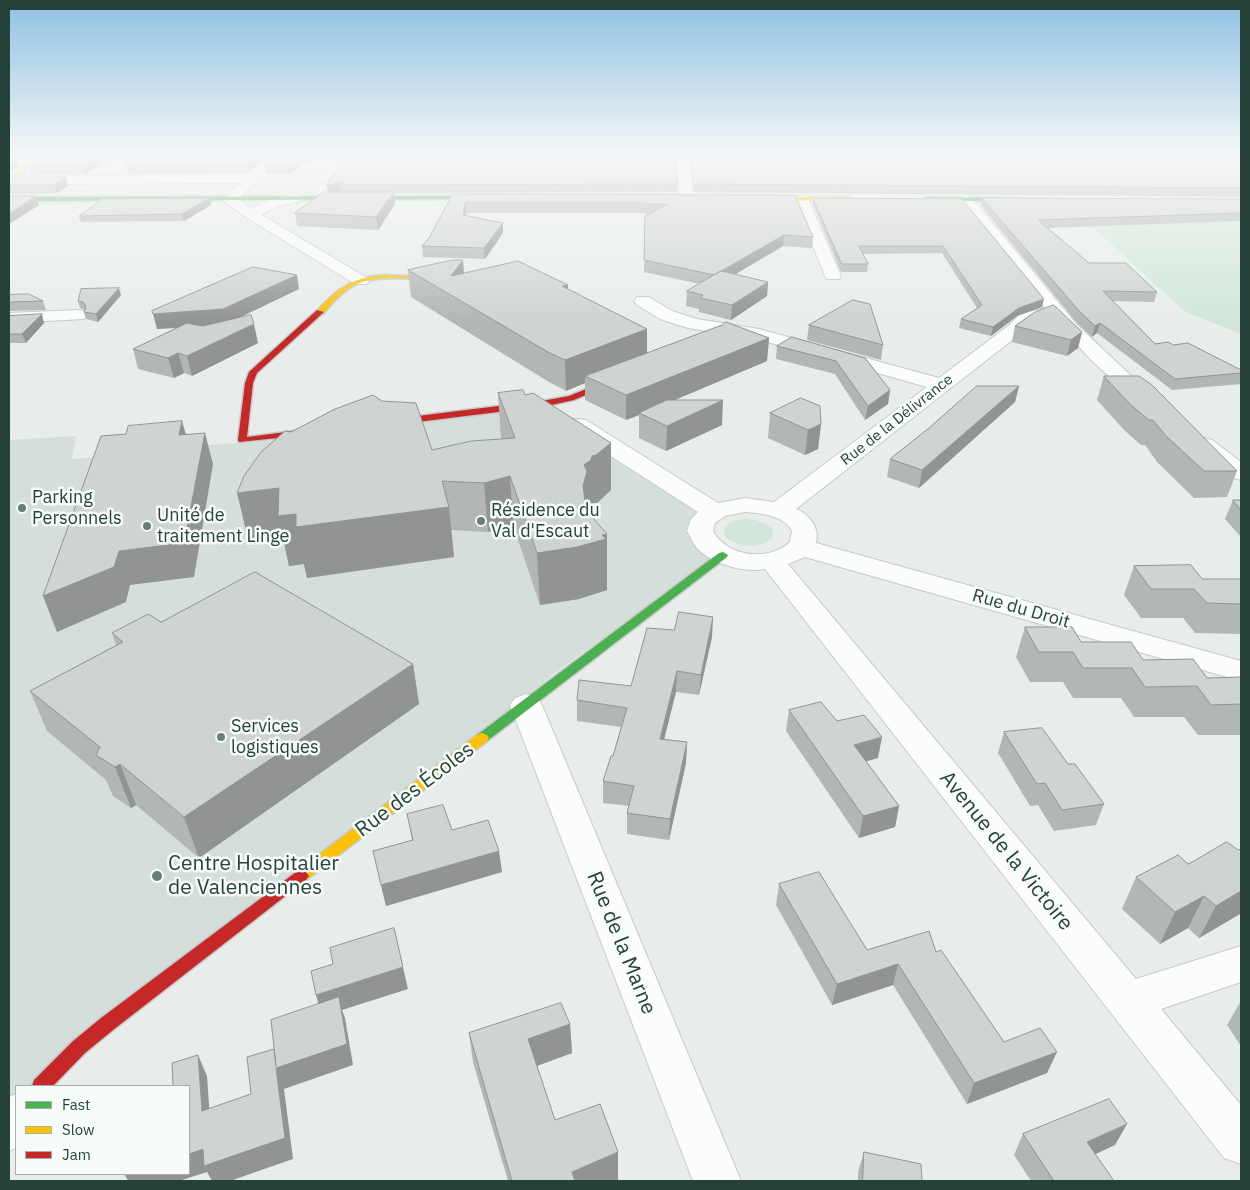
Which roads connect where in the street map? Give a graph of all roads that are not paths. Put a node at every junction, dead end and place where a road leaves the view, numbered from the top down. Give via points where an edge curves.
1 (248, 213) edge
2 (256, 213) edge
3 (807, 213) edge
4 (977, 213) edge
5 (252, 215) junction
6 (833, 276) dead end
7 (461, 280) edge
8 (361, 281) junction
9 (643, 301) dead end
10 (1058, 313) junction
11 (78, 316) dead end
12 (9, 318) edge
13 (1071, 329) junction
14 (1014, 330) junction
15 (633, 373) edge
16 (942, 385) junction
17 (547, 404) junction
18 (1163, 413) edge
19 (370, 424) edge
20 (331, 429) edge
21 (1191, 435) edge
22 (1241, 473) edge
23 (780, 510) junction
24 (714, 511) junction
25 (786, 554) junction
26 (723, 555) junction
27 (1241, 671) edge
28 (526, 705) junction
29 (1241, 964) edge
30 (1128, 1001) junction
31 (42, 1085) edge
32 (1241, 1141) edge
33 (717, 1181) edge

1 - 5 street
2 - 5 street
3 - 6 street
4 - 10 street
5 - 8 street
7 - 8 street
8 - 20 street via 346,287 253,372 242,440
9 - 16 street via 673,318 725,335 758,334
10 - 13 street
10 - 14 street, Rue de la Délivrance via 1030,316
11 - 12 street
13 - 14 street, Rue de la Délivrance via 1030,326
13 - 18 street
14 - 16 street, Rue de la Délivrance
15 - 17 street
16 - 23 street, Rue de la Délivrance
17 - 19 street
17 - 24 street
21 - 22 street
23 - 24 street via 745,505
23 - 25 street via 801,526 805,537
24 - 26 street via 702,521 700,533 707,545
25 - 26 street, Rue du Droit via 746,561
25 - 27 street, Rue du Droit
25 - 30 street, Avenue de la Victoire
26 - 28 street, Rue des Écoles
28 - 31 street, Rue des Écoles via 107,1024
28 - 33 street, Rue de la Marne
29 - 30 street
30 - 32 street, Avenue de la Victoire

